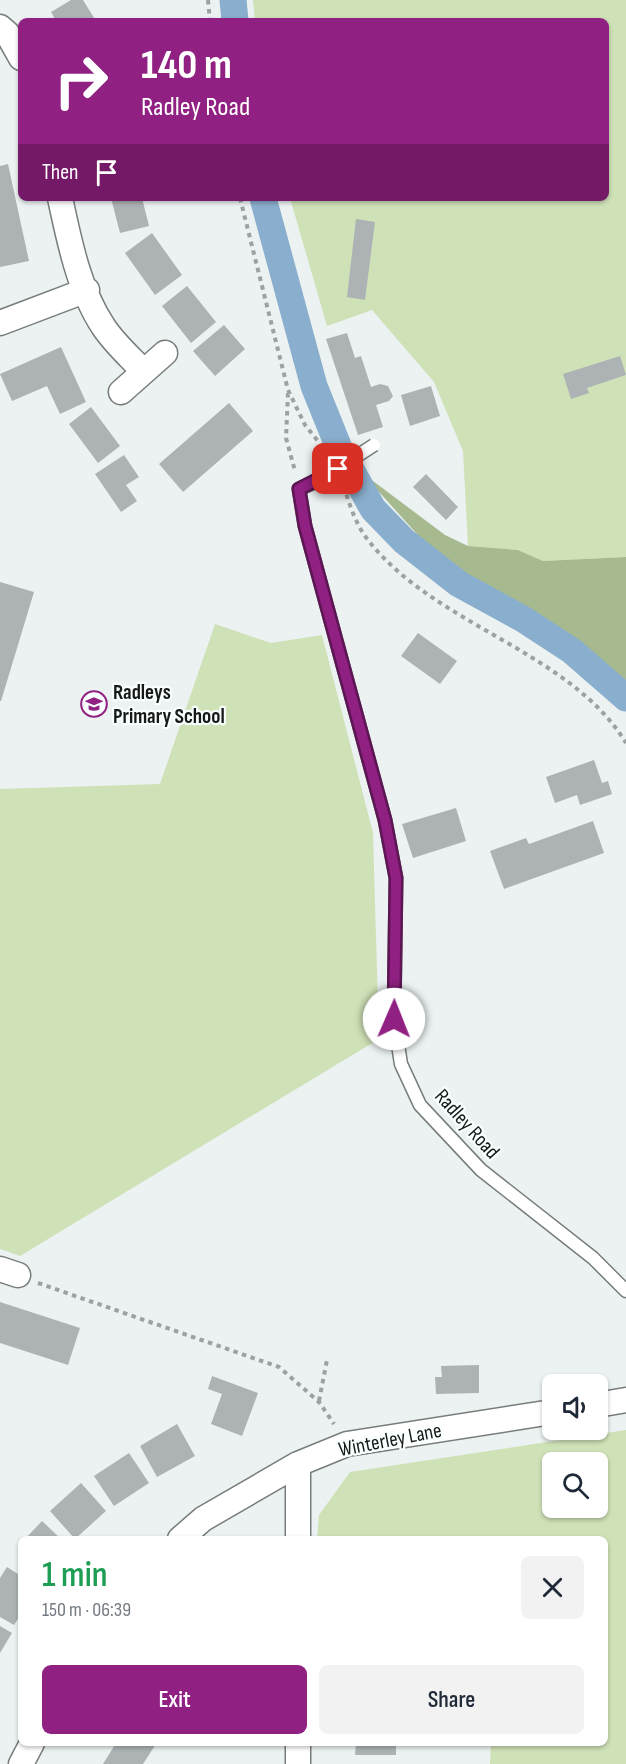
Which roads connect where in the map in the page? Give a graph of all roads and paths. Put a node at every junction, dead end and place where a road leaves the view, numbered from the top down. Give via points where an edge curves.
1 (208, 0) edge
2 (210, 18) edge
3 (0, 27) edge
4 (18, 53) edge
5 (61, 201) edge
6 (241, 201) edge
7 (87, 290) junction
8 (0, 323) edge
9 (165, 353) dead end
10 (143, 371) junction
11 (288, 390) junction
12 (122, 392) dead end
13 (374, 445) dead end
14 (334, 463) dead end
15 (342, 479) dead end
16 (299, 489) junction
17 (626, 743) edge
18 (9, 1272) edge
19 (626, 1291) edge
20 (327, 1360) dead end
21 (626, 1400) edge
22 (319, 1402) junction
23 (608, 1403) edge
24 (542, 1414) edge
25 (347, 1444) junction
26 (298, 1464) junction
27 (183, 1536) edge
28 (298, 1536) edge
29 (30, 1746) edge
30 (298, 1746) edge
31 (21, 1764) edge
32 (298, 1764) edge

1 - 2 path
3 - 4 street
5 - 7 street via 72,253
6 - 11 path
7 - 8 street
7 - 10 street via 104,327
9 - 10 street
10 - 12 street
11 - 14 path via 305,425
11 - 16 path via 286,438
13 - 16 lane, bridge
15 - 17 path via 366,539 392,566 448,610 510,644 578,690
16 - 19 lane, Radley Road via 305,526 385,820 396,878 394,1019 401,1064 420,1105 481,1170 593,1257
18 - 22 path via 279,1367
20 - 22 path
21 - 23 street
22 - 25 path
24 - 25 street, Winterley Lane
25 - 26 street, Winterley Lane
26 - 27 street, Winterley Lane via 203,1519
26 - 28 street
29 - 31 street
30 - 32 street

